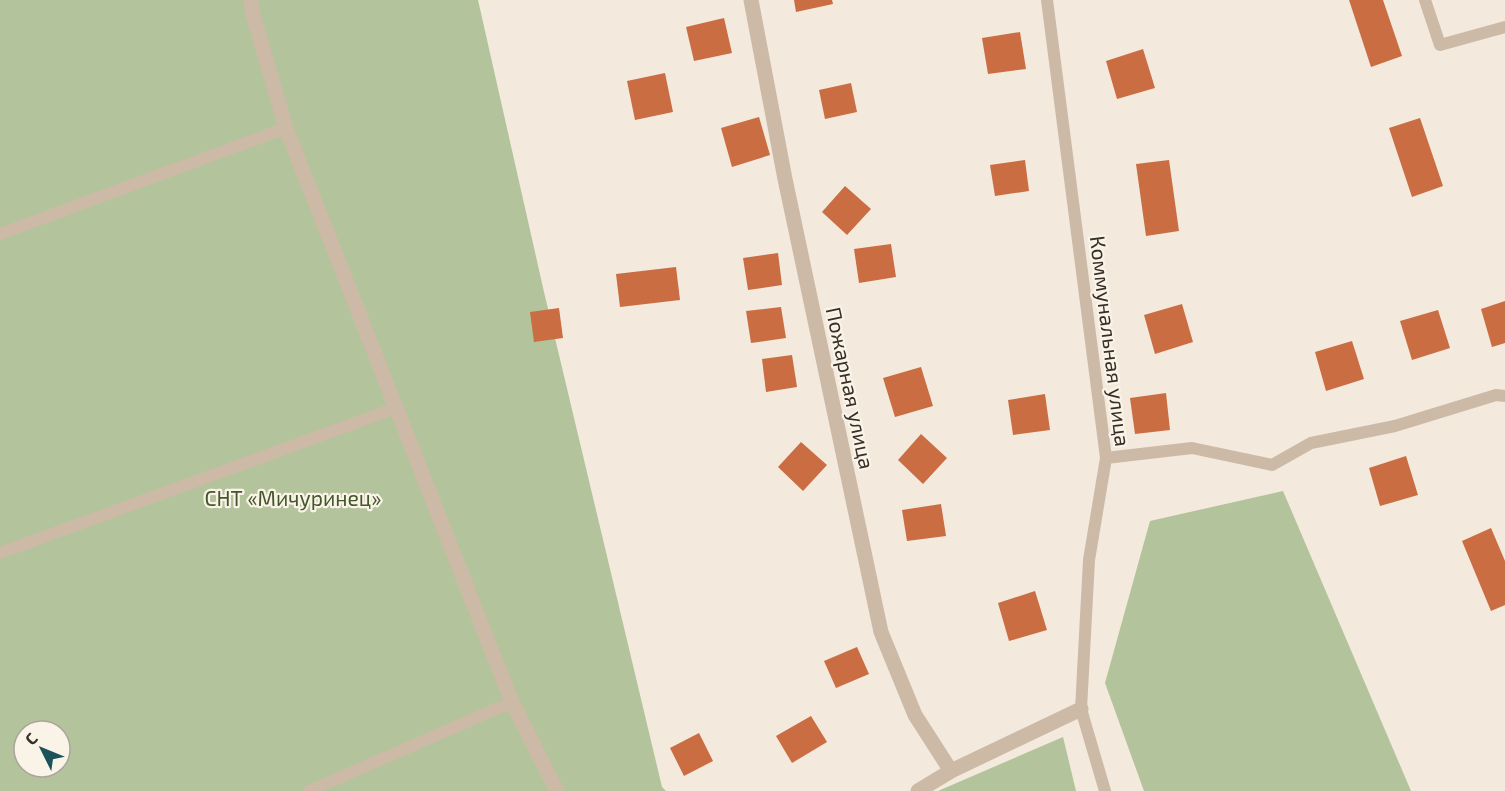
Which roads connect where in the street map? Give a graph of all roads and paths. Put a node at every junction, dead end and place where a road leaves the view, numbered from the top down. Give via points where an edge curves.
1 (251, 0) edge
2 (751, 0) edge
3 (1047, 0) edge
4 (1425, 0) edge
5 (1505, 27) edge
6 (286, 128) junction
7 (0, 234) edge
8 (1505, 396) edge
9 (396, 408) junction
10 (1106, 459) junction
11 (0, 553) edge
12 (512, 702) junction
13 (1081, 709) junction
14 (951, 771) junction
15 (309, 791) edge
16 (557, 791) edge
17 (918, 791) edge
18 (1105, 791) edge

1 - 6 street
2 - 14 street, Пожарная улица via 881,632 915,715
3 - 10 lane, Коммунальная улица
4 - 5 lane via 1440,45
6 - 7 lane
6 - 9 street
8 - 10 lane via 1497,395 1395,426 1311,443 1272,465 1192,448
9 - 11 lane
9 - 12 street
10 - 13 lane, Коммунальная улица via 1089,560
12 - 15 lane
12 - 16 street
13 - 14 street
13 - 18 lane, Коммунальная улица
14 - 17 street

